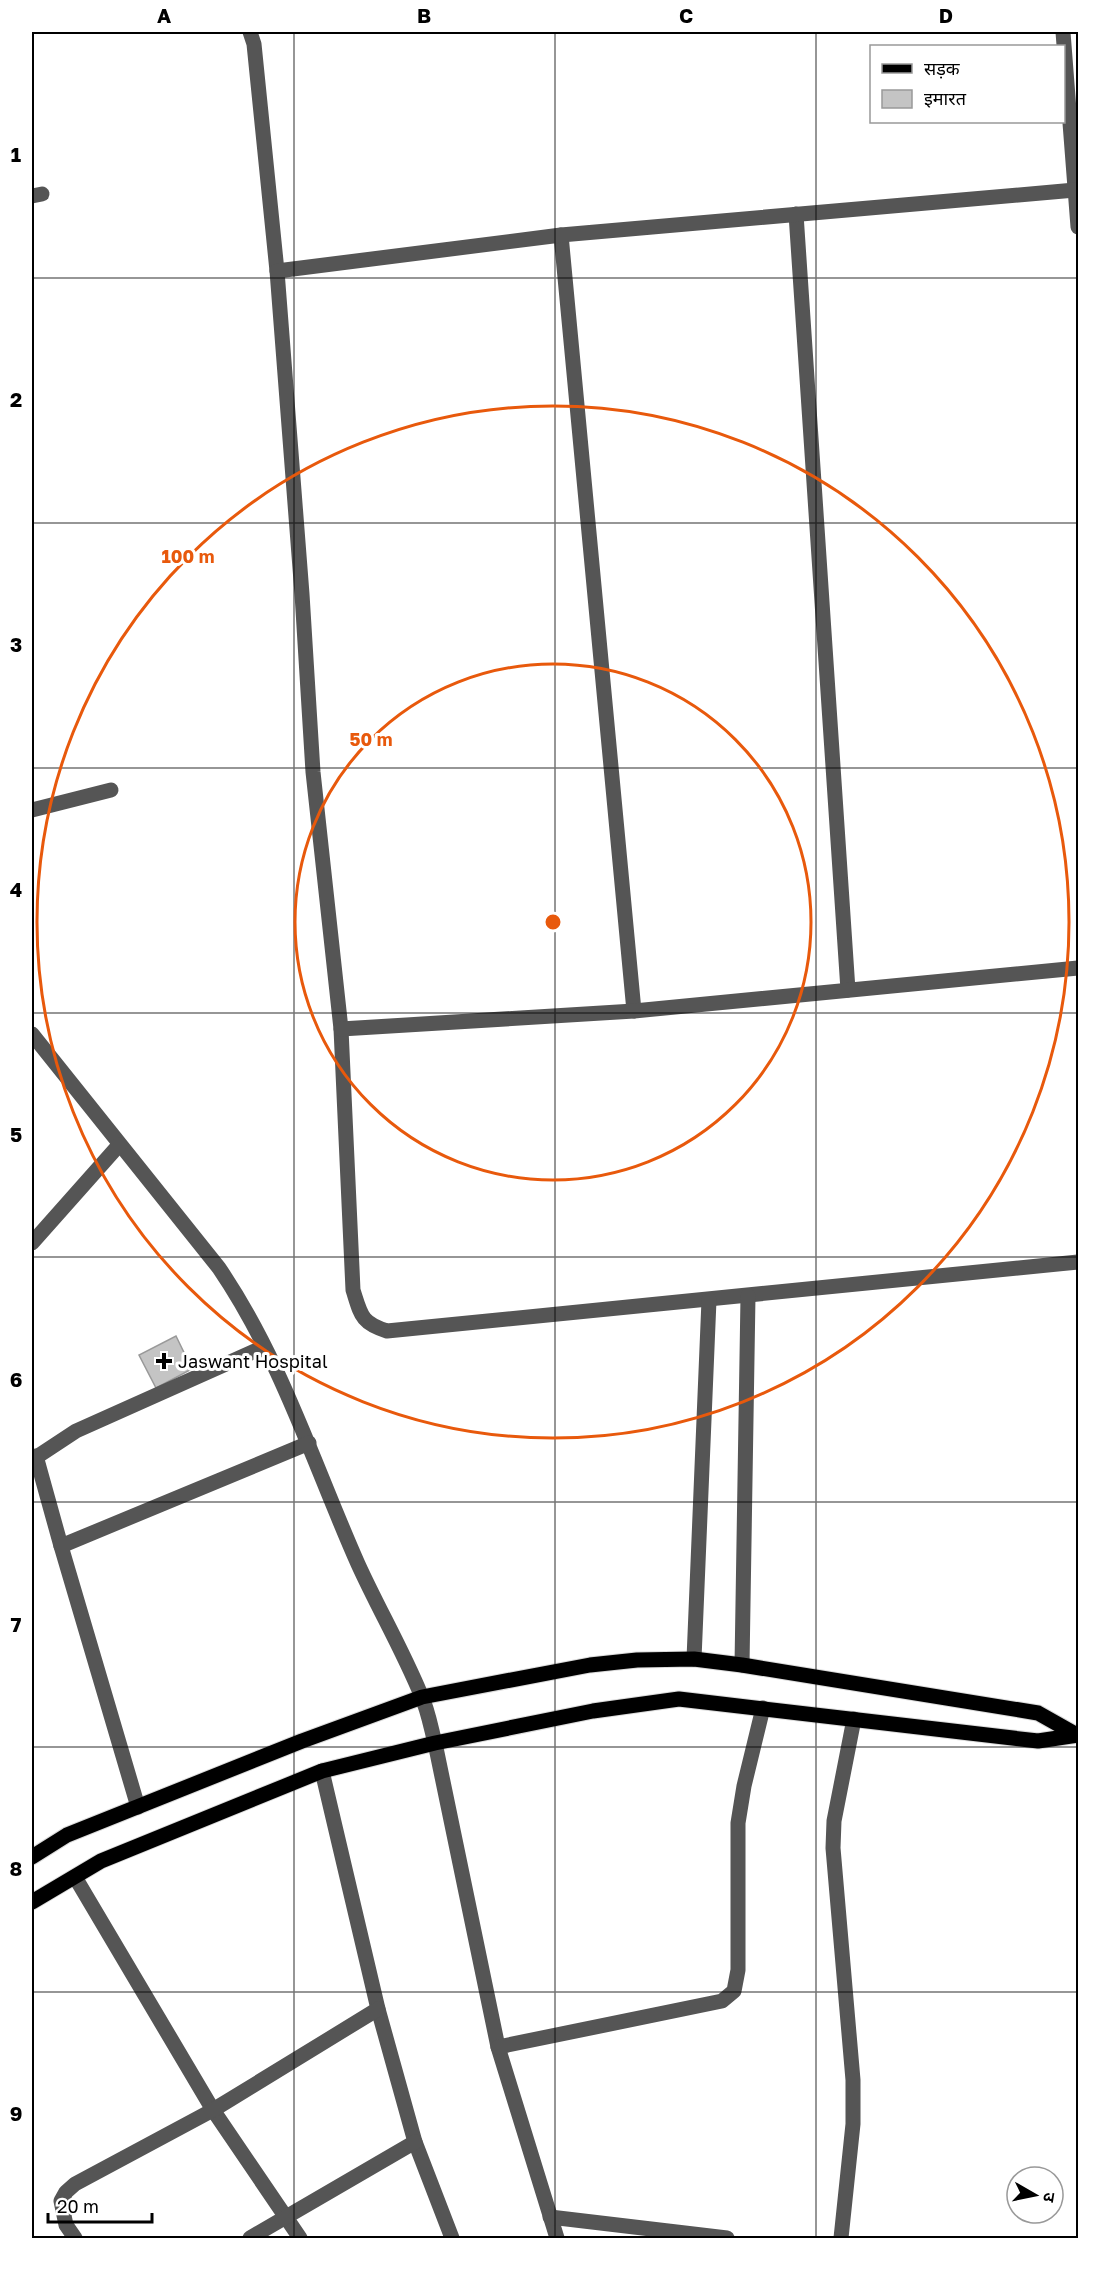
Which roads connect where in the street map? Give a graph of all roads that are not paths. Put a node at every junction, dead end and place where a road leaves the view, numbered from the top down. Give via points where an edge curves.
1 (250, 32) edge
2 (1065, 58) edge
3 (1075, 190) junction
4 (796, 214) junction
5 (1078, 227) edge
6 (561, 236) junction
7 (277, 271) junction
8 (111, 790) dead end
9 (32, 810) edge
10 (1078, 968) edge
11 (848, 990) junction
12 (634, 1011) junction
13 (341, 1029) junction
14 (32, 1034) edge
15 (119, 1145) junction
16 (32, 1243) edge
17 (1078, 1262) edge
18 (748, 1296) junction
19 (710, 1300) junction
20 (264, 1347) junction
21 (309, 1443) junction
22 (34, 1458) edge
23 (62, 1546) junction
24 (694, 1659) junction
25 (742, 1665) junction
26 (422, 1697) junction
27 (763, 1708) junction
28 (854, 1719) junction
29 (1078, 1735) edge
30 (435, 1743) junction
31 (322, 1771) junction
32 (138, 1807) junction
33 (32, 1857) edge
34 (75, 1877) junction
35 (32, 1902) edge
36 (378, 2009) junction
37 (498, 2047) junction
38 (213, 2110) junction
39 (415, 2142) junction
40 (286, 2216) junction
41 (550, 2217) junction
42 (75, 2238) edge
43 (250, 2238) edge
44 (300, 2238) edge
45 (452, 2238) edge
46 (557, 2238) edge
47 (727, 2238) edge
48 (841, 2238) edge

1 - 7 street
2 - 3 street
3 - 4 street
3 - 5 street
4 - 6 street
4 - 11 street
6 - 7 street
6 - 12 street
7 - 13 street via 313,772
8 - 9 street
10 - 11 street
11 - 12 street
12 - 13 street
13 - 19 street via 353,1290 362,1317 370,1326 387,1331
14 - 15 street
15 - 16 street
15 - 20 street via 219,1268
17 - 18 street
18 - 19 street
18 - 25 street
19 - 24 street
20 - 21 street
20 - 22 street via 84,1427
21 - 23 street
21 - 26 street via 358,1564
22 - 23 street
23 - 32 street
24 - 25 main road
24 - 26 main road via 590,1665
25 - 29 main road via 1038,1713
26 - 30 street
26 - 32 main road
27 - 28 main road
27 - 30 main road via 679,1699 593,1711
27 - 37 street via 738,1823 738,1970 734,1990 722,2001
28 - 29 main road via 1038,1741
28 - 48 street via 834,1821 833,1848 853,2080 853,2124
30 - 31 main road
30 - 37 street
31 - 34 main road via 101,1862
31 - 36 street
32 - 33 main road via 67,1835
34 - 35 main road
34 - 38 street
36 - 38 street
36 - 39 street
37 - 41 street
38 - 40 street
38 - 42 street via 66,2192 61,2201 62,2213
39 - 40 street
39 - 45 street
40 - 43 street
40 - 44 street
41 - 46 street
41 - 47 street

